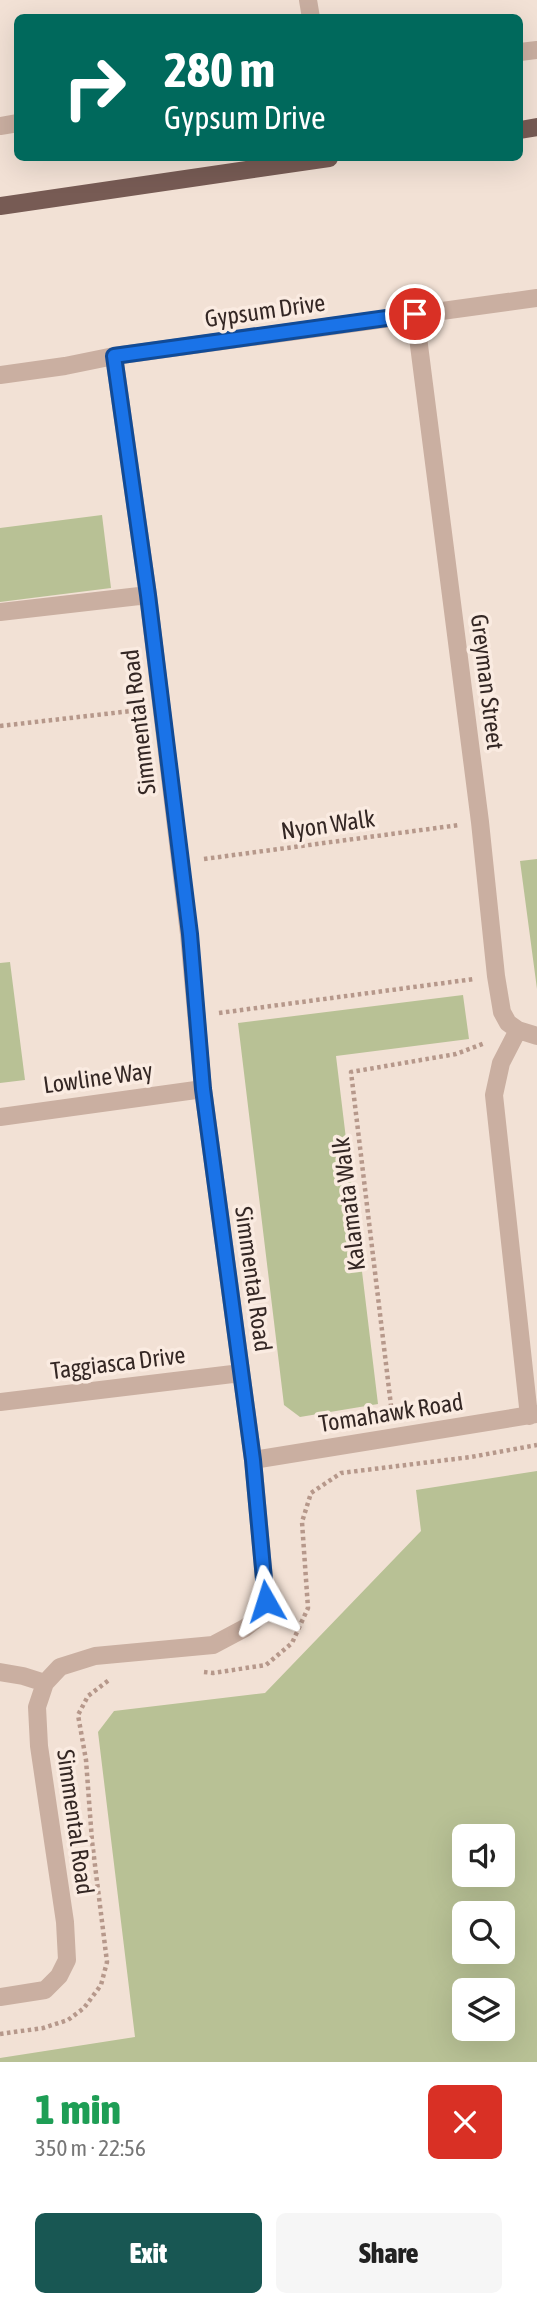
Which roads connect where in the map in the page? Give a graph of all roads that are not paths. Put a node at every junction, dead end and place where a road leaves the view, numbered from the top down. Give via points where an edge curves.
1 (308, 161) edge
2 (0, 206) edge
3 (537, 298) edge
4 (415, 314) junction
5 (114, 356) junction
6 (0, 375) edge
7 (148, 595) junction
8 (0, 612) edge
9 (518, 1030) junction
10 (537, 1036) edge
11 (203, 1089) junction
12 (0, 1116) edge
13 (241, 1373) junction
14 (0, 1402) edge
15 (533, 1415) edge
16 (253, 1460) junction
17 (0, 1672) edge
18 (45, 1683) junction
19 (0, 1997) edge

1 - 2 main road
3 - 4 street, Gypsum Drive
4 - 5 street, Gypsum Drive
4 - 9 street, Greyman Street via 496,976 502,1012
5 - 6 street, Gypsum Drive
5 - 7 street, Simmental Road
7 - 8 street
7 - 11 street, Simmental Road
9 - 10 street
9 - 15 street via 501,1063 494,1095
11 - 12 street, Lowline Way
11 - 13 street, Simmental Road
13 - 14 street, Taggiasca Drive
13 - 16 street, Simmental Road
15 - 16 street, Tomahawk Road
16 - 18 street, Simmental Road via 266,1601 259,1616 213,1645 95,1656 60,1667
17 - 18 street
18 - 19 street, Simmental Road via 37,1707 39,1746 67,1960 45,1990

